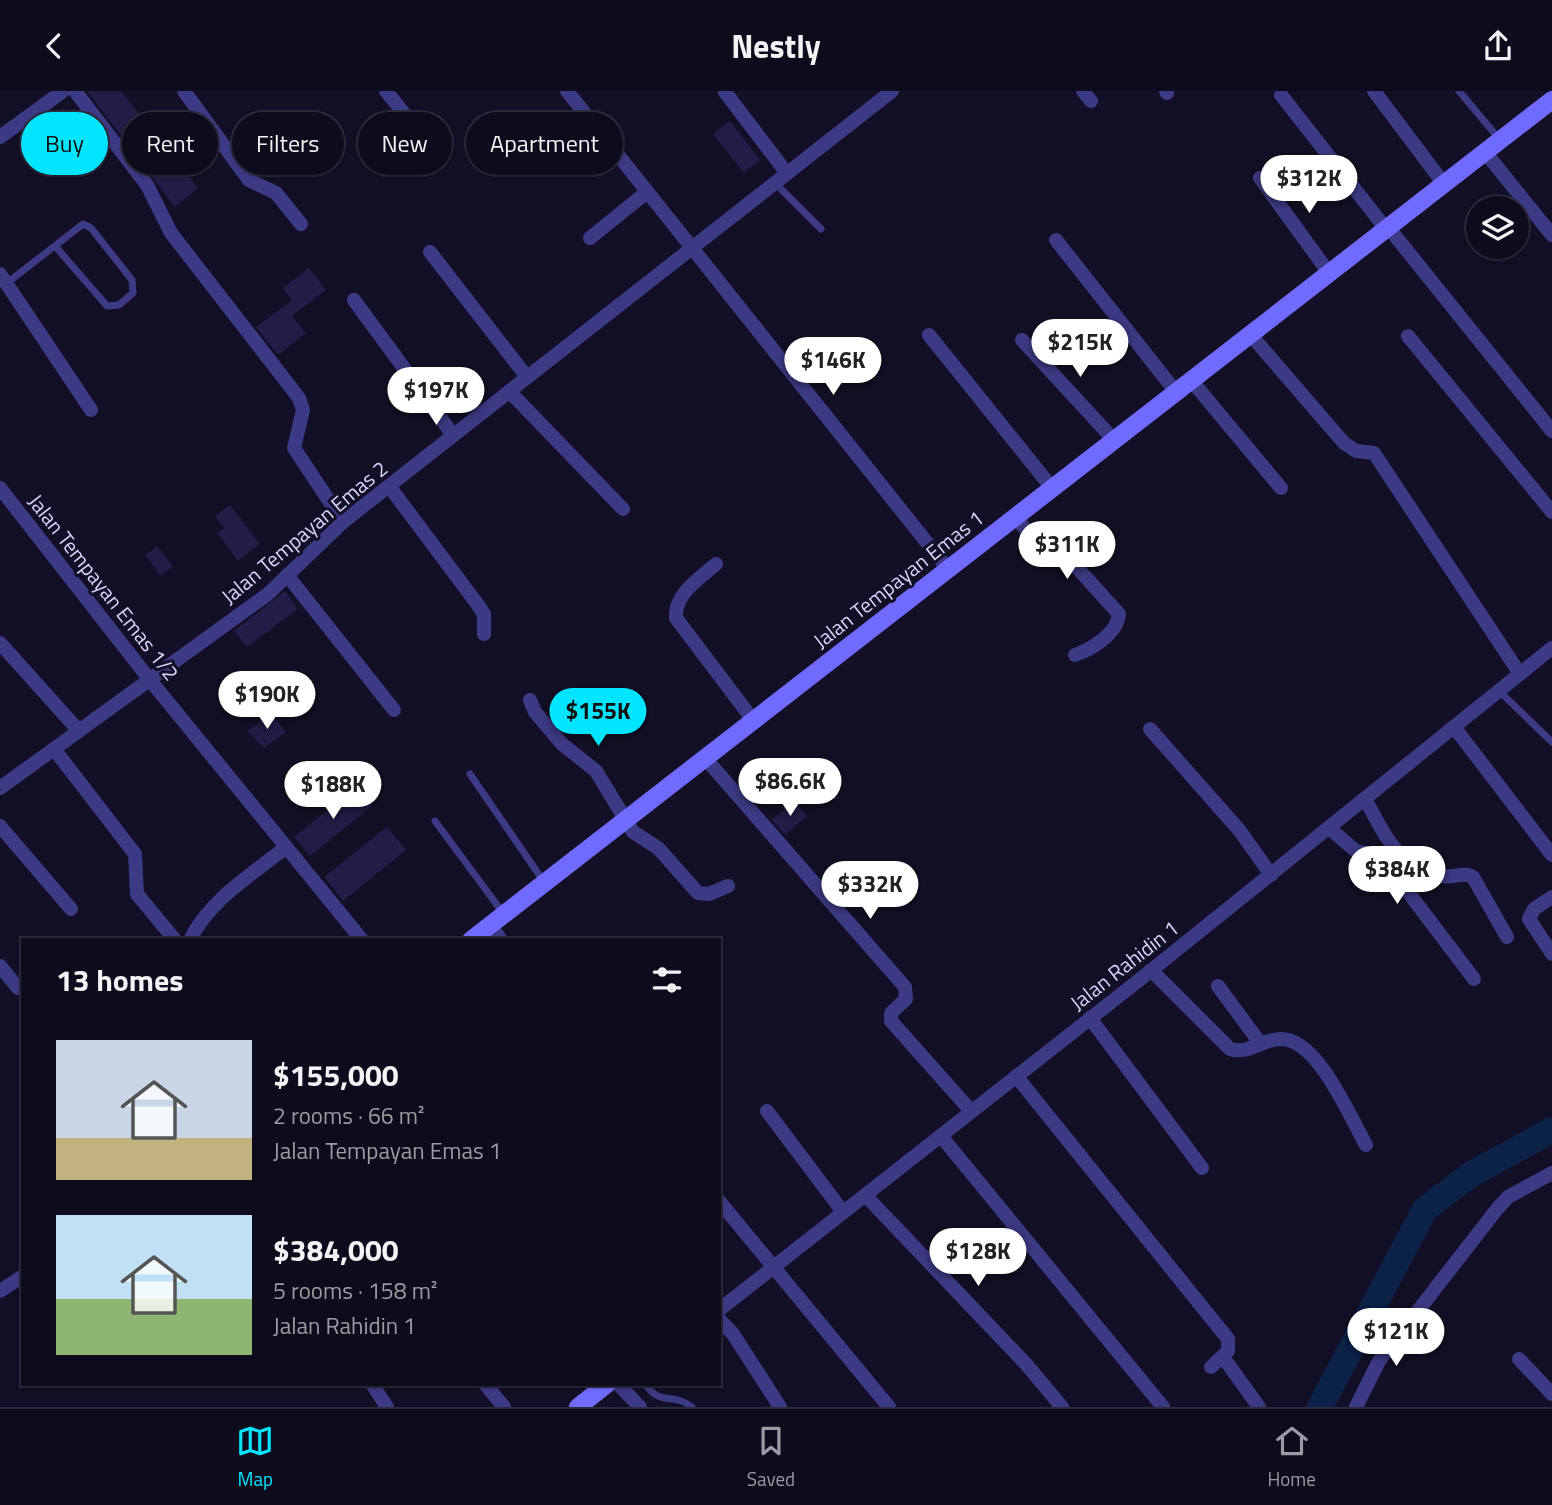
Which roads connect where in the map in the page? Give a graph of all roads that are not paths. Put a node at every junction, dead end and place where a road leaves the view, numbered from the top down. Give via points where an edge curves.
1 (63, 91) edge
2 (75, 91) edge
3 (184, 91) edge
4 (386, 91) edge
5 (567, 91) edge
6 (1374, 91) edge
7 (1459, 91) edge
8 (725, 92) edge
9 (887, 93) edge
10 (1281, 95) dead end
11 (1552, 100) edge
12 (403, 112) edge
13 (0, 137) edge
14 (1500, 140) junction
15 (1485, 152) junction
16 (786, 172) junction
17 (1260, 178) dead end
18 (774, 181) junction
19 (1444, 184) junction
20 (647, 192) junction
21 (301, 224) dead end
22 (1387, 228) junction
23 (821, 229) dead end
24 (1552, 235) edge
25 (590, 238) dead end
26 (1056, 240) dead end
27 (55, 246) junction
28 (691, 248) junction
29 (430, 252) dead end
30 (1329, 273) junction
31 (4, 278) edge
32 (354, 300) dead end
33 (1250, 334) junction
34 (929, 335) dead end
35 (1408, 336) dead end
36 (1022, 340) dead end
37 (527, 377) junction
38 (1191, 380) junction
39 (509, 391) junction
40 (1176, 392) junction
41 (91, 410) dead end
42 (1552, 431) edge
43 (453, 435) junction
44 (1114, 440) junction
45 (389, 486) junction
46 (0, 488) edge
47 (1052, 488) junction
48 (1281, 488) dead end
49 (623, 509) dead end
50 (1552, 512) edge
51 (1016, 517) junction
52 (343, 521) junction
53 (716, 564) dead end
54 (948, 569) junction
55 (287, 575) junction
56 (484, 634) dead end
57 (0, 643) edge
58 (1552, 649) edge
59 (1075, 655) dead end
60 (1520, 674) junction
61 (150, 680) junction
62 (1499, 691) junction
63 (530, 700) dead end
64 (394, 710) dead end
65 (753, 720) junction
66 (1454, 727) junction
67 (1150, 729) dead end
68 (79, 731) junction
69 (1552, 742) edge
70 (54, 749) junction
71 (705, 758) junction
72 (470, 774) dead end
73 (0, 788) edge
74 (1365, 799) junction
75 (435, 821) dead end
76 (624, 821) junction
77 (0, 826) edge
78 (1329, 828) junction
79 (286, 847) junction
80 (1552, 855) edge
81 (1270, 875) junction
82 (544, 883) junction
83 (728, 885) dead end
84 (1552, 897) edge
85 (71, 909) dead end
86 (497, 919) junction
87 (1507, 937) dead end
88 (173, 938) edge
89 (191, 938) edge
90 (360, 938) edge
91 (473, 938) edge
92 (501, 938) edge
93 (1552, 954) edge
94 (0, 966) edge
95 (1151, 970) junction
96 (1474, 979) dead end
97 (1218, 986) dead end
98 (18, 988) dead end
99 (1090, 1019) junction
100 (1260, 1043) junction
101 (1016, 1076) junction
102 (767, 1111) dead end
103 (971, 1111) junction
104 (941, 1136) junction
105 (1366, 1146) dead end
106 (1202, 1168) dead end
107 (1552, 1173) edge
108 (865, 1195) junction
109 (721, 1203) edge
110 (843, 1213) junction
111 (773, 1267) junction
112 (21, 1277) edge
113 (0, 1291) edge
114 (721, 1308) edge
115 (721, 1321) edge
116 (1223, 1357) junction
117 (1519, 1359) dead end
118 (1211, 1367) dead end
119 (373, 1386) edge
120 (487, 1386) edge
121 (604, 1386) edge
122 (620, 1386) edge
123 (646, 1386) edge
124 (1552, 1394) edge
125 (387, 1407) edge
126 (504, 1407) edge
127 (578, 1407) edge
128 (640, 1407) edge
129 (692, 1407) edge
130 (780, 1407) edge
131 (889, 1407) edge
132 (1062, 1407) edge
133 (1163, 1407) edge
134 (1259, 1407) edge
135 (1356, 1407) edge

1 - 13 street
2 - 52 street via 147,185 171,233 299,398 303,410 294,448
3 - 21 street via 248,180 276,193
4 - 12 street
5 - 20 street
6 - 19 street
7 - 14 lane
8 - 16 street
9 - 16 street, Jalan Tempayan Emas 2
10 - 22 street
11 - 14 street, Jalan Tempayan Emas 1
14 - 15 street, Jalan Tempayan Emas 1
15 - 19 street, Jalan Tempayan Emas 1
15 - 24 street
16 - 18 street, Jalan Tempayan Emas 2
17 - 30 street
18 - 23 lane
18 - 28 street, Jalan Tempayan Emas 2
19 - 22 street, Jalan Tempayan Emas 1
20 - 25 street
20 - 28 street
22 - 30 street, Jalan Tempayan Emas 1
22 - 42 street
26 - 40 street
27 - 27 lane via 83,224 88,226 132,281 133,293 118,305 107,306
27 - 31 lane
28 - 37 street, Jalan Tempayan Emas 2
28 - 54 street
29 - 37 street
30 - 33 street, Jalan Tempayan Emas 1
31 - 41 street
32 - 43 street
33 - 38 street, Jalan Tempayan Emas 1
33 - 60 street via 1344,443 1356,451 1374,453
34 - 47 street
35 - 50 street
36 - 44 street
37 - 39 street, Jalan Tempayan Emas 2
38 - 40 street, Jalan Tempayan Emas 1
38 - 48 street
39 - 43 street, Jalan Tempayan Emas 2
39 - 49 street
40 - 44 street, Jalan Tempayan Emas 1
43 - 45 street, Jalan Tempayan Emas 2
44 - 47 street, Jalan Tempayan Emas 1
45 - 52 street, Jalan Tempayan Emas 2
45 - 56 street via 484,614
46 - 61 street, Jalan Tempayan Emas 1/2
47 - 51 street, Jalan Tempayan Emas 1
51 - 54 street, Jalan Tempayan Emas 1
51 - 59 street via 1032,537 1053,541 1119,614 1106,636
52 - 55 street, Jalan Tempayan Emas 2
53 - 65 street via 680,597 676,618
54 - 65 street, Jalan Tempayan Emas 1
55 - 61 street, Jalan Tempayan Emas 2 via 268,594
55 - 64 street
57 - 68 street
58 - 60 street, Jalan Rahidin 1
60 - 62 street, Jalan Rahidin 1
61 - 68 street, Jalan Tempayan Emas 2
61 - 79 street, Jalan Tempayan Emas 1/2
62 - 66 street, Jalan Rahidin 1
62 - 69 lane
63 - 76 street via 562,744 596,771
65 - 71 street, Jalan Tempayan Emas 1
66 - 74 street, Jalan Rahidin 1
66 - 80 street
67 - 81 street via 1233,821
68 - 70 street, Jalan Tempayan Emas 2
70 - 73 street, Jalan Tempayan Emas 2
70 - 88 street via 135,854 137,894
71 - 76 street, Jalan Tempayan Emas 1
71 - 103 street via 905,987 906,999 891,1013 891,1021
72 - 82 lane
74 - 78 street, Jalan Rahidin 1
74 - 87 street via 1405,862 1440,876 1473,877
75 - 86 lane
76 - 82 street, Jalan Tempayan Emas 1
76 - 83 street via 658,848 698,893 709,894
77 - 85 street
78 - 81 street, Jalan Rahidin 1
78 - 96 street via 1356,851 1376,855 1386,863
79 - 89 street via 212,908
79 - 90 street, Jalan Tempayan Emas 1/2
81 - 95 street, Jalan Rahidin 1
82 - 86 street, Jalan Tempayan Emas 1
84 - 93 street via 1534,909 1529,919
86 - 91 street, Jalan Tempayan Emas 1
86 - 92 street
94 - 98 street
95 - 99 street, Jalan Rahidin 1
95 - 100 street via 1230,1049 1239,1052
97 - 100 street
99 - 101 street, Jalan Rahidin 1
99 - 106 street
100 - 105 street via 1279,1039 1301,1045 1336,1091
101 - 103 street, Jalan Rahidin 1
101 - 116 street via 1224,1333 1229,1344
102 - 110 street
103 - 104 street, Jalan Rahidin 1
104 - 108 street, Jalan Rahidin 1
104 - 133 street
107 - 135 street via 1508,1197 1497,1209 1379,1361
108 - 110 street, Jalan Rahidin 1
108 - 132 street
109 - 111 street
110 - 111 street, Jalan Rahidin 1
111 - 114 street, Jalan Rahidin 1
111 - 131 street
112 - 113 street
115 - 130 street
116 - 118 street
116 - 134 street
117 - 124 street
119 - 125 street
120 - 126 street
121 - 127 street
122 - 128 street
123 - 129 lane via 661,1400 676,1399

